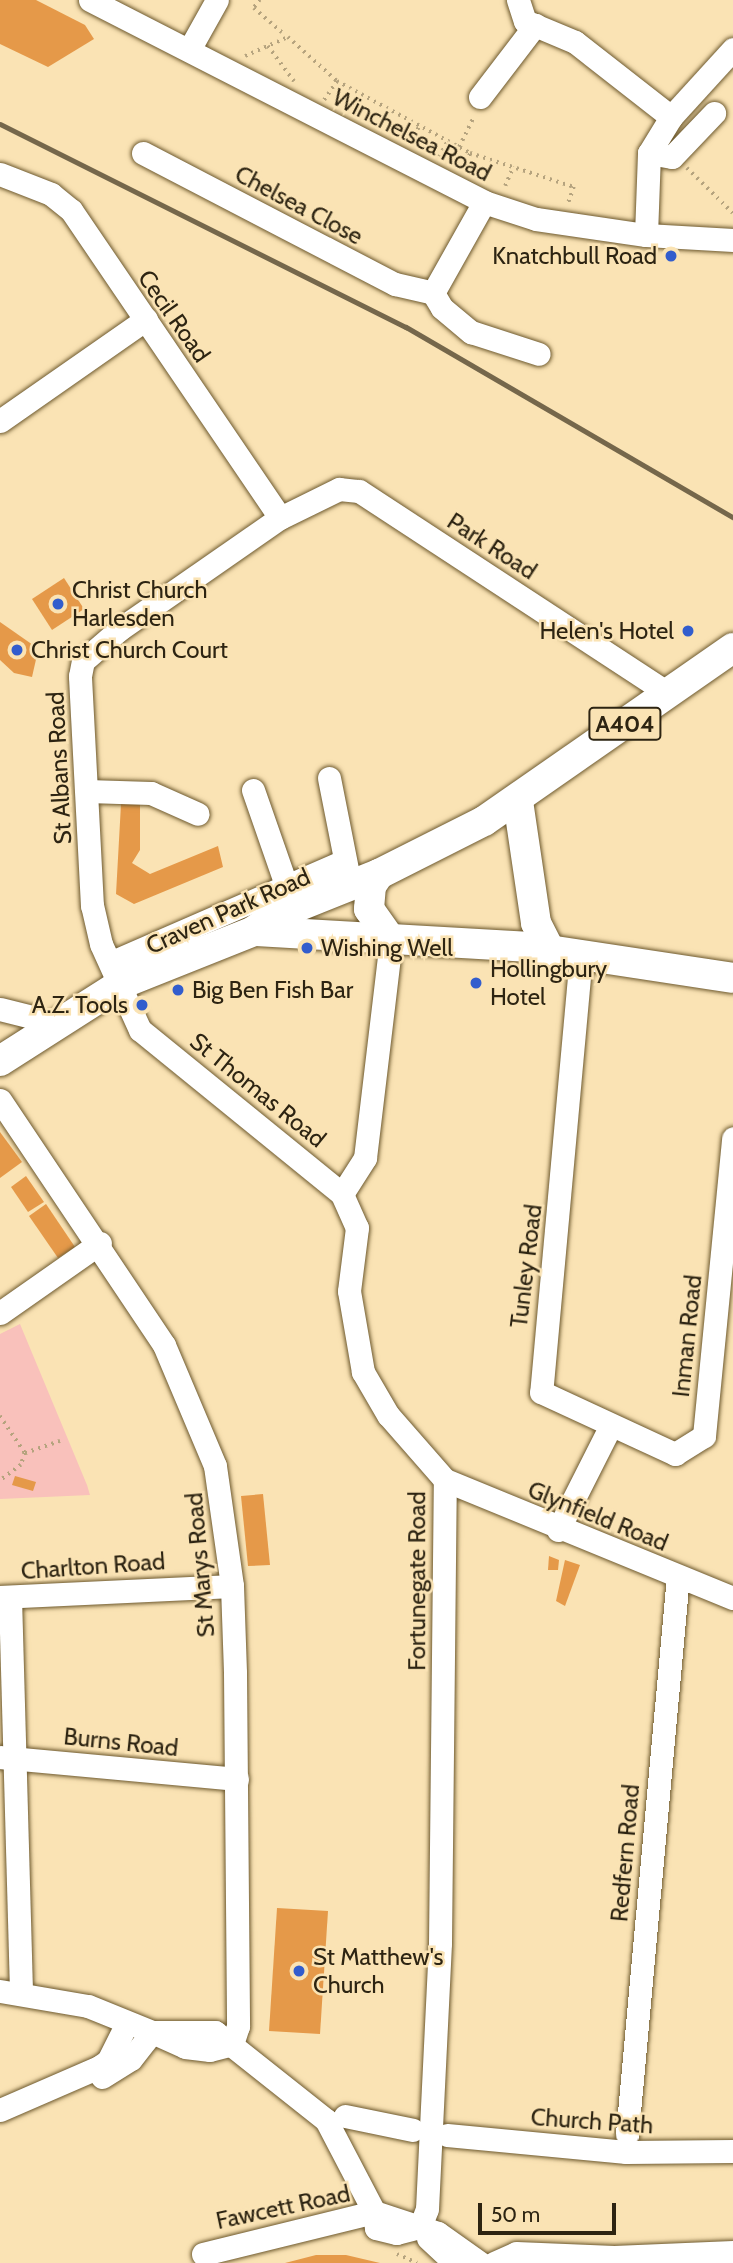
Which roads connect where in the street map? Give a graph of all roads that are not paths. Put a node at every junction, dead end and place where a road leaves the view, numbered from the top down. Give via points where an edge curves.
1 (90, 0) edge
2 (217, 0) edge
3 (518, 0) edge
4 (535, 25) junction
5 (733, 49) edge
6 (189, 50) junction
7 (480, 97) road end
8 (714, 113) dead end
9 (671, 117) junction
10 (143, 153) dead end
11 (649, 153) junction
12 (0, 174) edge
13 (484, 202) junction
14 (646, 235) junction
15 (733, 240) edge
16 (433, 293) junction
17 (146, 319) junction
18 (539, 354) dead end
19 (0, 421) edge
20 (280, 519) junction
21 (733, 648) edge
22 (668, 693) junction
23 (329, 778) dead end
24 (87, 790) junction
25 (253, 790) dead end
26 (518, 801) junction
27 (198, 814) dead end
28 (484, 821) junction
29 (524, 842) junction
30 (358, 872) junction
31 (290, 897) junction
32 (536, 923) junction
33 (254, 931) junction
34 (387, 935) junction
35 (514, 947) junction
36 (551, 950) junction
37 (581, 955) junction
38 (116, 973) junction
39 (733, 978) edge
40 (0, 1009) edge
41 (44, 1030) junction
42 (140, 1030) joint
43 (0, 1061) edge
44 (0, 1100) edge
45 (733, 1138) edge
46 (342, 1194) junction
47 (100, 1243) junction
48 (0, 1313) edge
49 (610, 1427) junction
50 (445, 1480) junction
51 (558, 1530) junction
52 (678, 1577) junction
53 (232, 1586) junction
54 (5, 1597) edge
55 (733, 1598) edge
56 (7, 1758) edge
57 (237, 1779) junction
58 (10, 1992) edge
59 (127, 2024) junction
60 (152, 2032) junction
61 (232, 2044) junction
62 (61, 2086) junction
63 (0, 2110) edge
64 (345, 2116) dead end
65 (413, 2130) dead end
66 (627, 2134) dead end
67 (447, 2135) dead end
68 (733, 2151) edge
69 (374, 2212) junction
70 (420, 2227) junction
71 (733, 2252) edge
72 (204, 2254) dead end
73 (455, 2263) edge
74 (480, 2263) edge
75 (494, 2263) edge

1 - 6 street, Winchelsea Road
2 - 6 street
3 - 4 street via 525,21
4 - 7 street
4 - 9 street via 575,42
5 - 9 street
6 - 13 street, Winchelsea Road
8 - 11 street via 672,157
9 - 11 street
10 - 16 street, Chelsea Close via 395,284
11 - 14 street
12 - 17 street, Cecil Road via 62,200
13 - 14 street, Winchelsea Road via 536,219
13 - 16 street
14 - 15 street, Winchelsea Road
16 - 18 street via 442,308 471,332
17 - 19 street
17 - 20 street, Cecil Road
20 - 22 street, Park Road via 338,489 359,491
20 - 24 street, St Albans Road via 83,661
21 - 22 main road, A404
22 - 26 main road, A404
23 - 30 street
24 - 27 street via 151,793
24 - 38 street, St Albans Road via 93,918
25 - 31 street
26 - 28 main road, A404
26 - 29 main road
28 - 29 main road
28 - 30 main road, A404
29 - 32 main road
30 - 31 main road, Craven Park Road / A404
30 - 34 main road via 371,886 369,909
31 - 33 main road, Craven Park Road / A404
31 - 38 street, Craven Park Road
32 - 35 main road
32 - 36 main road
33 - 34 main road, Craven Park Road / A404 via 284,936
33 - 38 main road, Craven Park Road / A404
34 - 35 main road, A404
34 - 46 street via 390,949 365,1158
35 - 36 main road
36 - 37 main road
37 - 39 main road
37 - 49 street, Tunley Road via 562,1193 539,1371 541,1392
38 - 41 main road, Craven Park Road / A404
38 - 42 street, St Albans Road
40 - 41 street via 33,1017
41 - 43 main road, Craven Park Road / A404
42 - 46 street, St Thomas Road
44 - 47 street, St Marys Road
45 - 49 street, Inman Road via 704,1436 675,1454
46 - 50 street, Fortunegate Road via 357,1228 349,1291 363,1372 388,1415
47 - 48 street
47 - 53 street, St Marys Road via 164,1345 215,1466
49 - 51 street
50 - 51 street, Glynfield Road
50 - 70 street, Fortunegate Road via 440,1943 427,2208
51 - 52 street, Glynfield Road
52 - 55 street, Glynfield Road
52 - 66 street, Redfern Road
53 - 54 street, Charlton Road
53 - 57 street, St Marys Road
54 - 56 street
56 - 57 street, Burns Road
56 - 58 street
57 - 61 street, St Marys Road via 238,2026
58 - 59 street via 88,2006
59 - 60 street
59 - 62 street via 108,2061
60 - 61 street via 185,2047 210,2050
60 - 62 street via 131,2059 108,2075
61 - 69 street, Fawcett Road via 326,2120
62 - 63 street
64 - 65 street
67 - 68 street, Church Path via 626,2152
69 - 70 street, Fawcett Road via 376,2228 384,2232
69 - 72 street, Fawcett Road
70 - 73 street
70 - 74 street via 473,2253
71 - 75 street via 614,2257 516,2253

